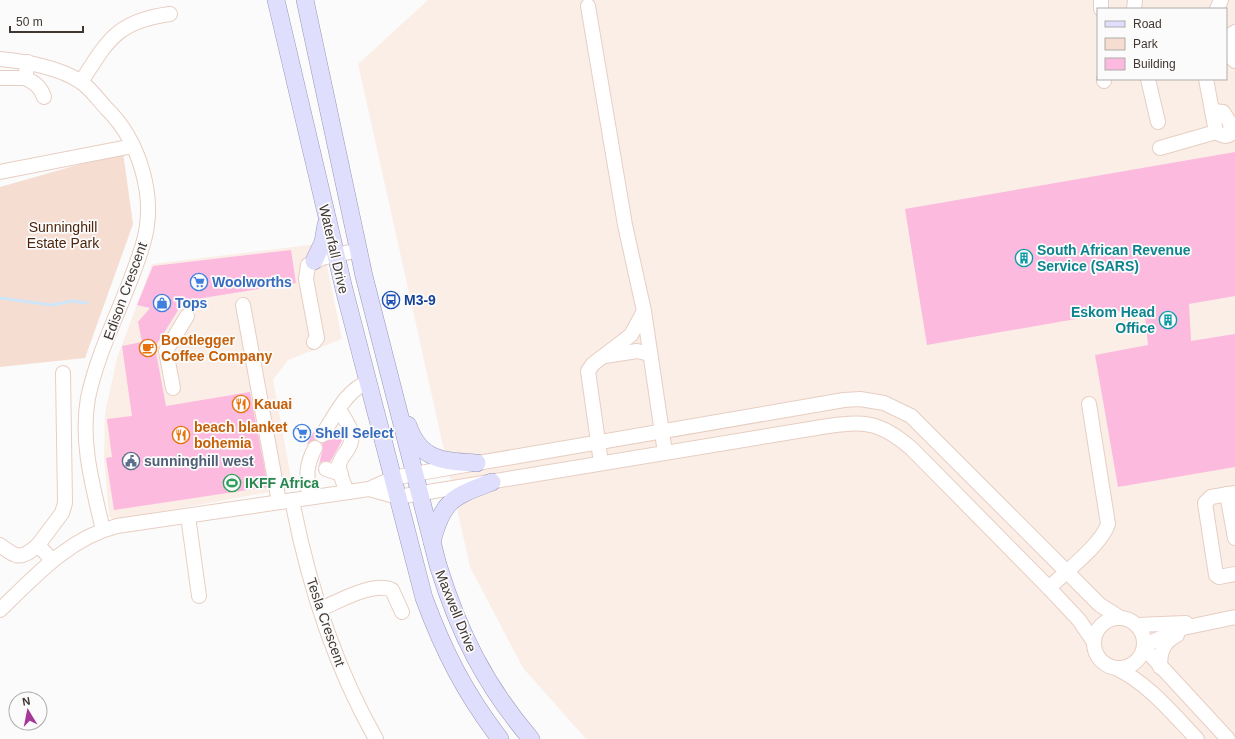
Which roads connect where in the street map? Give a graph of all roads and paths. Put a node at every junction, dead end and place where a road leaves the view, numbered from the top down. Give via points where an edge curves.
1 (276, 0) edge
2 (305, 0) edge
3 (588, 6) dead end
4 (170, 14) dead end
5 (1235, 32) edge
6 (0, 59) edge
7 (1235, 61) edge
8 (28, 62) junction
9 (0, 78) edge
10 (25, 78) junction
11 (1148, 80) edge
12 (1206, 80) edge
13 (81, 82) junction
14 (44, 97) dead end
15 (1158, 122) dead end
16 (133, 146) junction
17 (1160, 148) dead end
18 (0, 172) edge
19 (327, 219) junction
20 (359, 250) junction
21 (324, 258) junction
22 (243, 305) dead end
23 (644, 311) junction
24 (187, 316) dead end
25 (314, 342) dead end
26 (650, 354) junction
27 (603, 356) junction
28 (63, 373) dead end
29 (368, 382) junction
30 (173, 388) dead end
31 (395, 398) junction
32 (844, 400) junction
33 (1089, 404) dead end
34 (339, 410) junction
35 (762, 413) junction
36 (848, 423) junction
37 (661, 430) junction
38 (322, 435) dead end
39 (765, 436) junction
40 (598, 441) junction
41 (315, 448) dead end
42 (554, 450) junction
43 (665, 453) junction
44 (477, 463) junction
45 (601, 463) junction
46 (316, 465) junction
47 (557, 469) junction
48 (340, 474) junction
49 (414, 474) junction
50 (393, 478) junction
51 (492, 482) junction
52 (370, 489) junction
53 (347, 492) junction
54 (418, 493) junction
55 (1231, 494) edge
56 (309, 497) junction
57 (398, 497) junction
58 (286, 501) junction
59 (188, 516) junction
60 (103, 530) junction
61 (1235, 538) edge
62 (432, 544) junction
63 (0, 545) edge
64 (38, 546) junction
65 (52, 560) junction
66 (1067, 571) junction
67 (1235, 574) edge
68 (1049, 588) junction
69 (199, 596) dead end
70 (320, 609) junction
71 (0, 610) edge
72 (402, 612) dead end
73 (1118, 617) junction
74 (1235, 617) edge
75 (1202, 622) junction
76 (1138, 625) junction
77 (1094, 642) junction
78 (1145, 646) junction
79 (1160, 667) junction
80 (1116, 668) junction
81 (1219, 736) edge
82 (376, 739) edge
83 (500, 739) edge
84 (531, 739) edge
85 (1197, 739) edge

1 - 19 main road, Waterfall Drive
2 - 20 main road, Waterfall Drive
3 - 23 street via 625,225
4 - 13 street via 138,20 122,28 101,51
5 - 7 street via 1229,36 1232,58
6 - 8 street, Edison Crescent
8 - 10 street
8 - 13 street, Edison Crescent
9 - 10 street
10 - 14 street via 36,83
11 - 15 street
12 - 17 street via 1216,132
13 - 16 street, Edison Crescent via 118,119
16 - 18 street
16 - 60 street, Edison Crescent via 143,167 147,206 144,243 122,305 97,363 88,399 86,436 89,473
19 - 21 main road, Waterfall Drive
19 - 21 main road via 323,242
20 - 21 street
20 - 31 main road, Waterfall Drive
21 - 25 street via 308,265 306,274 317,338
21 - 29 main road, Waterfall Drive via 344,289
22 - 58 street, Tesla Crescent
23 - 26 street
23 - 27 street via 631,335
24 - 30 street via 166,351
26 - 27 street via 637,351
26 - 37 street
27 - 40 street via 588,371
28 - 64 street via 66,503 62,514
29 - 34 street via 358,386
29 - 50 main road, Waterfall Drive
31 - 44 main road via 414,437 424,451 441,460
31 - 49 main road, Waterfall Drive
32 - 35 street
32 - 36 street
32 - 66 street via 860,399 884,403 911,416
33 - 66 street via 1108,524 1103,536
34 - 38 street
34 - 48 street via 347,421 352,436 340,460
35 - 37 street
35 - 39 street
36 - 39 street
36 - 68 street via 863,422 880,427 900,438
37 - 40 street
37 - 43 street
39 - 43 street
40 - 42 street
40 - 45 street
41 - 46 street
42 - 44 street
42 - 47 street
43 - 45 street
44 - 49 street
45 - 47 street
46 - 48 street
46 - 56 street via 306,472
47 - 51 street
48 - 53 street
49 - 50 street
49 - 54 main road, Waterfall Drive
50 - 52 street
50 - 57 main road, Waterfall Drive
51 - 54 street
51 - 62 main road via 462,494 447,505 439,518
52 - 53 street
52 - 57 street
53 - 56 street
54 - 57 street
54 - 62 main road, Maxwell Drive
55 - 61 street
55 - 67 street via 1208,498 1205,505 1216,575
56 - 58 street
57 - 83 main road, Maxwell Drive via 424,598 440,641 459,679
58 - 59 street
58 - 70 street, Tesla Crescent
59 - 60 street
59 - 69 street
60 - 65 street
62 - 84 main road, Maxwell Drive via 448,597 466,643 502,702
63 - 64 street via 12,555 19,556 28,554
64 - 65 street
65 - 71 street
66 - 68 street
66 - 73 street via 1100,605
68 - 77 street via 1079,620
70 - 72 street via 368,590 386,587 392,590
70 - 82 street, Tesla Crescent via 357,705
73 - 76 street via 1126,618
73 - 77 street via 1099,627
74 - 75 street
75 - 76 street
75 - 78 street
75 - 79 street via 1169,639 1161,651
76 - 78 street
77 - 80 street via 1097,656 1108,666
78 - 79 street
78 - 80 street via 1142,655 1131,666
79 - 81 street
80 - 85 street via 1144,685

